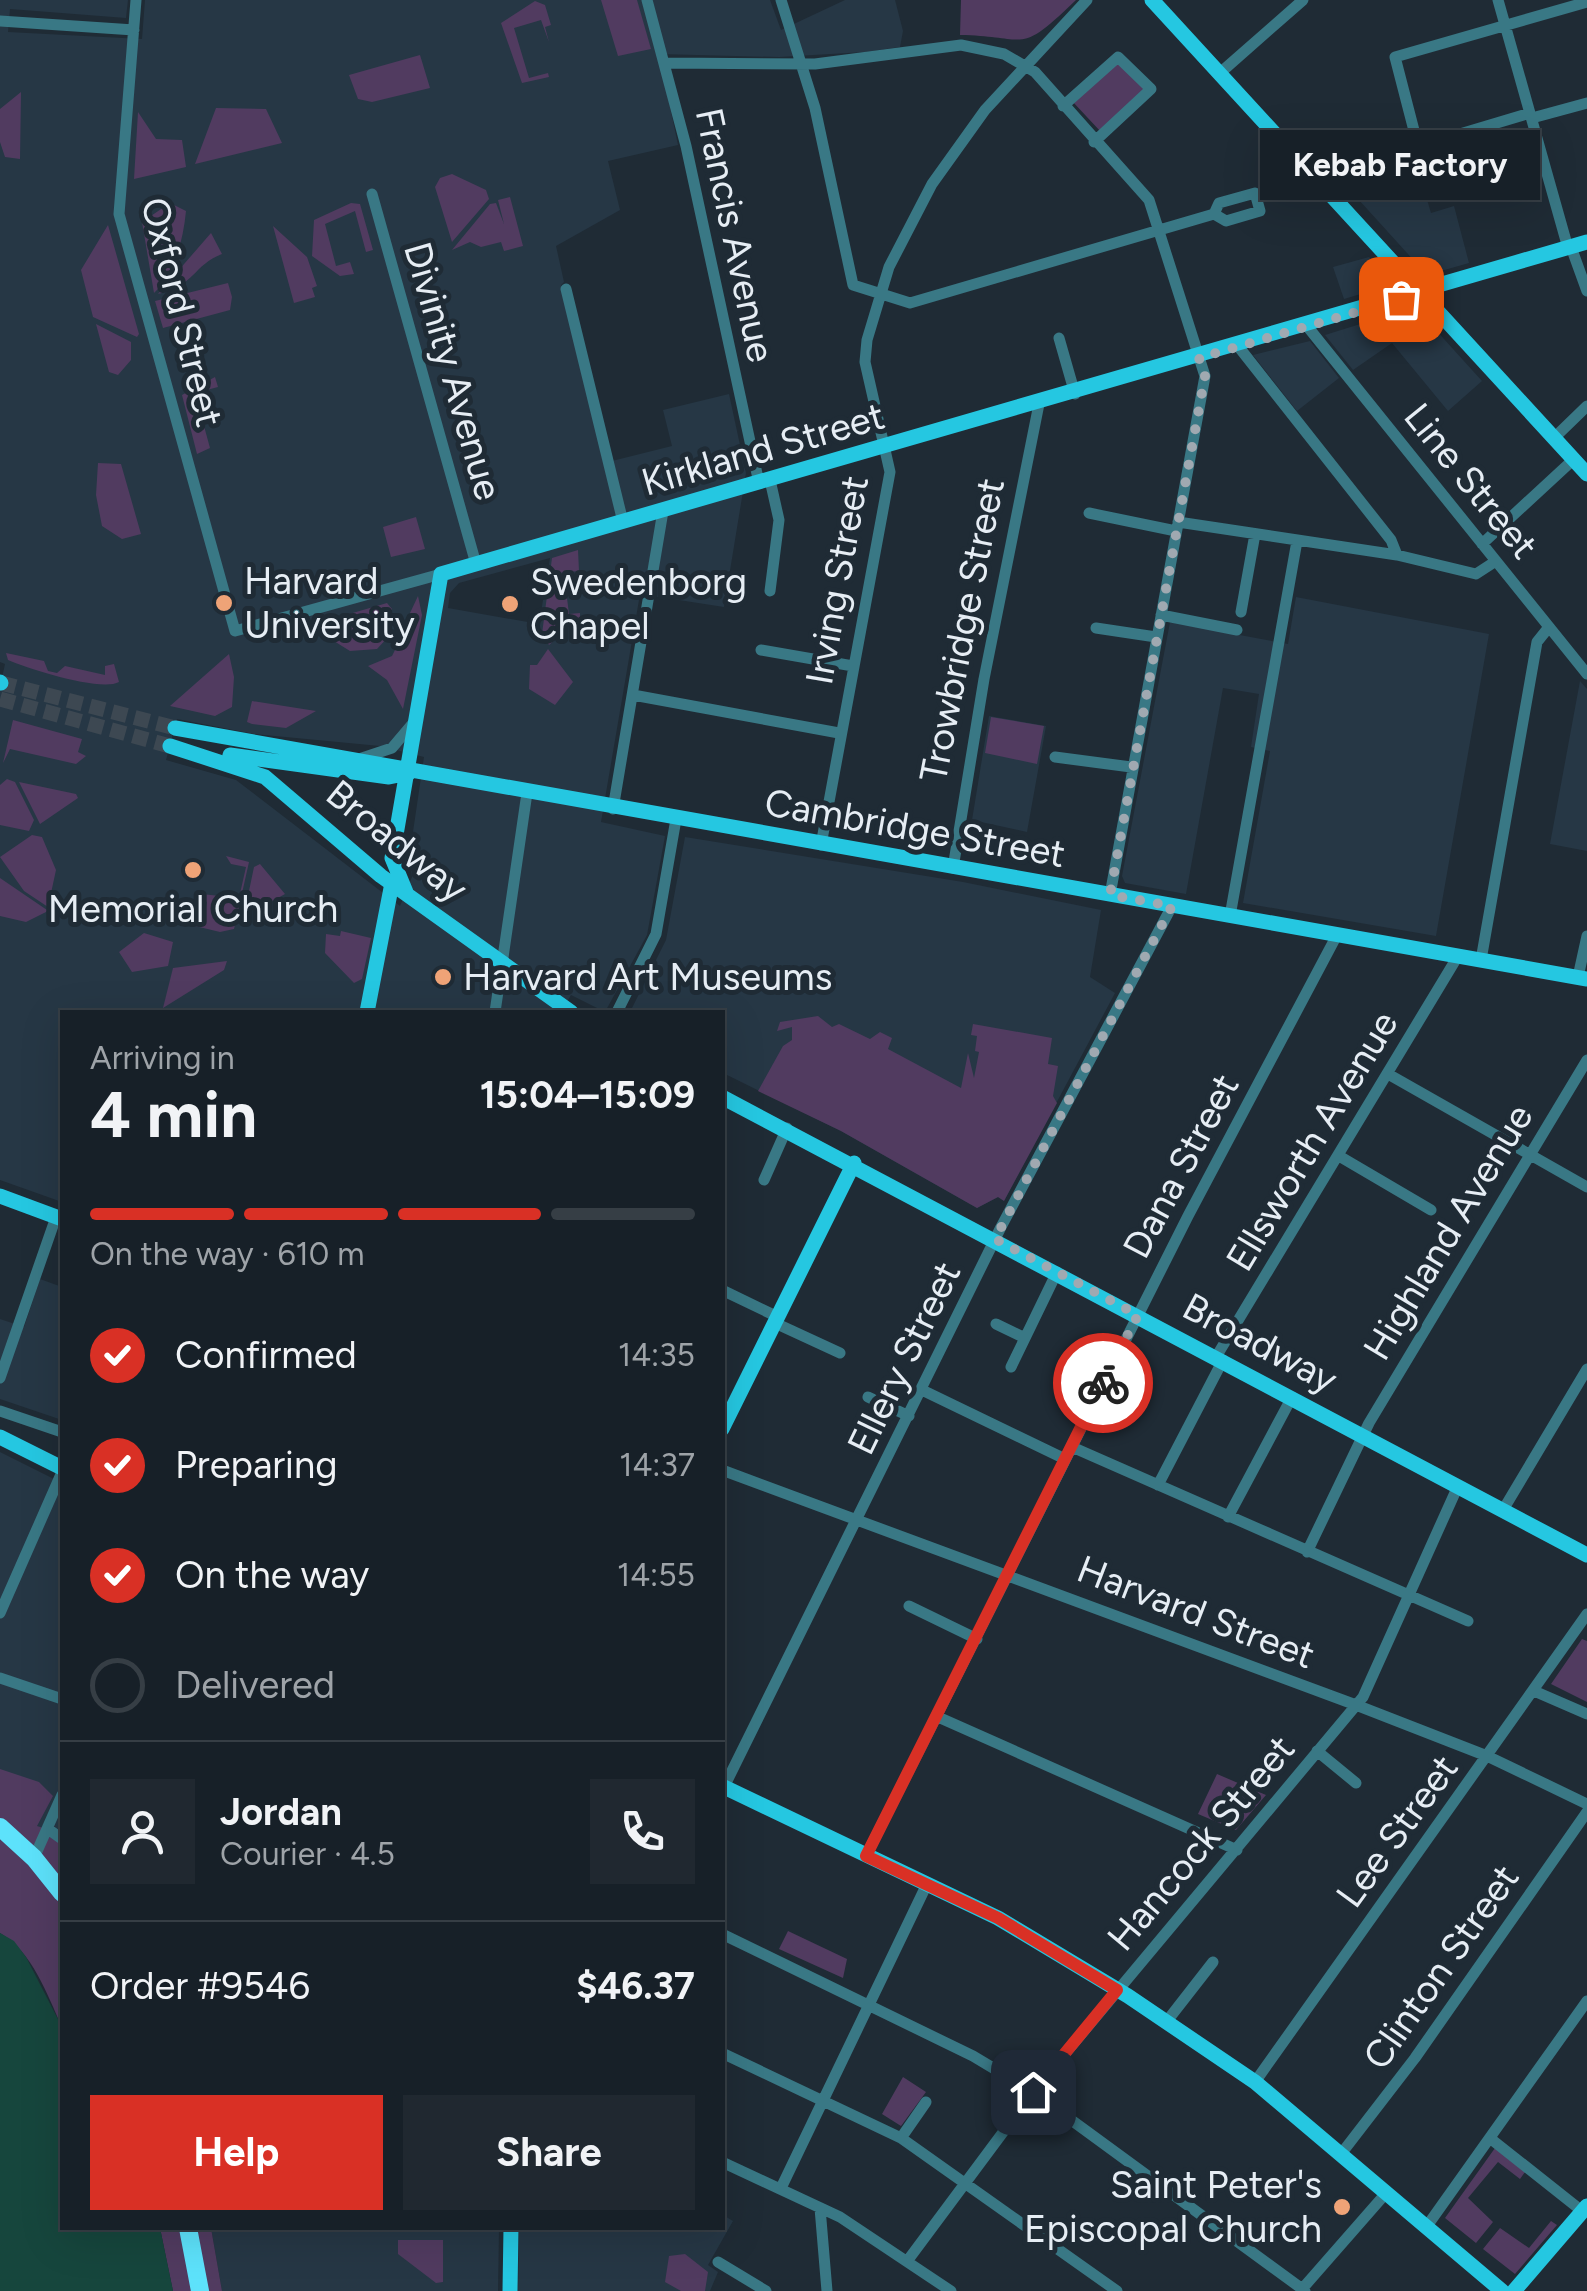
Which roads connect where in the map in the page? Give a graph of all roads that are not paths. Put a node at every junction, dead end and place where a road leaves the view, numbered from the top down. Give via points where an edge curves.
1 (136, 0) edge
2 (647, 0) edge
3 (781, 0) edge
4 (1087, 0) edge
5 (1152, 0) edge
6 (1304, 0) edge
7 (1498, 0) edge
8 (1587, 2) edge
9 (0, 20) edge
10 (1505, 24) junction
11 (134, 30) junction
12 (666, 63) junction
13 (803, 64) junction
14 (1023, 65) junction
15 (1220, 74) junction
16 (1587, 103) edge
17 (1063, 106) junction
18 (1531, 116) junction
19 (1094, 142) junction
20 (1418, 146) junction
21 (1316, 177) junction
22 (372, 194) dead end
23 (1214, 214) dead end
24 (1161, 230) junction
25 (1575, 246) edge
26 (566, 289) dead end
27 (1587, 290) edge
28 (1423, 293) junction
29 (882, 294) junction
30 (1308, 326) junction
31 (1059, 338) dead end
32 (1238, 346) junction
33 (1199, 358) junction
34 (1075, 394) junction
35 (1038, 404) junction
36 (1587, 406) edge
37 (1554, 438) junction
38 (885, 448) junction
39 (1574, 459) junction
40 (1587, 474) edge
41 (765, 482) junction
42 (663, 510) junction
43 (1089, 513) dead end
44 (623, 522) junction
45 (1177, 526) junction
46 (1255, 534) junction
47 (1297, 541) junction
48 (1482, 544) junction
49 (1397, 555) junction
50 (1496, 561) junction
51 (476, 564) junction
52 (441, 574) junction
53 (770, 591) dead end
54 (1241, 612) dead end
55 (1160, 615) junction
56 (1549, 627) junction
57 (1096, 628) dead end
58 (1236, 630) dead end
59 (235, 631) joint
60 (1156, 637) junction
61 (761, 650) dead end
62 (852, 666) junction
63 (1587, 674) edge
64 (633, 695) junction
65 (420, 709) junction
66 (175, 728) tunnel mouth
67 (839, 733) junction
68 (170, 746) joint
69 (1056, 757) dead end
70 (354, 758) junction
71 (1132, 768) junction
72 (409, 773) junction
73 (527, 794) junction
74 (614, 809) junction
75 (676, 820) junction
76 (821, 845) junction
77 (953, 868) junction
78 (399, 888) junction
79 (1110, 895) junction
80 (1172, 906) junction
81 (1230, 916) junction
82 (1337, 935) junction
83 (1587, 936) edge
84 (1458, 956) junction
85 (1481, 960) junction
86 (501, 964) junction
87 (1583, 978) edge
88 (368, 1010) edge
89 (495, 1010) edge
90 (568, 1010) edge
91 (618, 1010) edge
92 (1587, 1060) edge
93 (1388, 1074) junction
94 (725, 1089) edge
95 (725, 1097) edge
96 (744, 1104) junction
97 (787, 1128) junction
98 (1339, 1156) junction
99 (1527, 1156) junction
100 (854, 1164) junction
101 (764, 1180) dead end
102 (1587, 1187) edge
103 (0, 1196) edge
104 (1431, 1210) dead end
105 (59, 1218) edge
106 (995, 1239) junction
107 (1057, 1272) junction
108 (725, 1292) edge
109 (1138, 1315) junction
110 (776, 1320) junction
111 (996, 1324) dead end
112 (1025, 1338) junction
113 (840, 1354) dead end
114 (1220, 1359) junction
115 (1012, 1367) dead end
116 (1587, 1369) edge
117 (0, 1378) edge
118 (922, 1390) junction
119 (868, 1396) dead end
120 (1292, 1397) junction
121 (0, 1411) edge
122 (909, 1416) junction
123 (725, 1423) edge
124 (60, 1431) edge
125 (1363, 1435) junction
126 (0, 1437) edge
127 (1072, 1446) junction
128 (1066, 1459) junction
129 (60, 1469) edge
130 (725, 1471) edge
131 (60, 1475) edge
132 (1158, 1485) junction
133 (1458, 1486) junction
134 (1502, 1510) junction
135 (1228, 1517) junction
136 (858, 1518) junction
137 (1307, 1552) junction
138 (1587, 1555) edge
139 (1011, 1574) junction
140 (1407, 1597) junction
141 (910, 1606) dead end
142 (0, 1613) edge
143 (1587, 1614) edge
144 (1468, 1621) dead end
145 (977, 1640) junction
146 (0, 1678) edge
147 (1534, 1691) junction
148 (60, 1698) edge
149 (1356, 1704) junction
150 (1587, 1714) edge
151 (938, 1716) junction
152 (1317, 1751) junction
153 (1487, 1756) junction
154 (725, 1782) edge
155 (1356, 1784) dead end
156 (725, 1787) edge
157 (60, 1801) edge
158 (1587, 1804) edge
159 (1587, 1812) edge
160 (0, 1827) edge
161 (48, 1829) junction
162 (60, 1838) edge
163 (1237, 1850) junction
164 (866, 1856) junction
165 (34, 1858) junction
166 (927, 1884) junction
167 (60, 1891) edge
168 (725, 1935) edge
169 (1213, 1962) dead end
170 (1117, 1990) junction
171 (1587, 2001) edge
172 (866, 2004) junction
173 (1167, 2021) junction
174 (725, 2053) edge
175 (1255, 2082) junction
176 (1033, 2092) junction
177 (823, 2097) junction
178 (926, 2102) dead end
179 (901, 2138) junction
180 (1491, 2138) junction
181 (1341, 2154) junction
182 (725, 2163) edge
183 (963, 2181) junction
184 (782, 2188) junction
185 (1387, 2192) junction
186 (820, 2208) junction
187 (1585, 2209) edge
188 (1428, 2226) junction
189 (188, 2230) edge
190 (511, 2230) edge
191 (908, 2260) junction
192 (718, 2262) dead end
193 (945, 2289) edge
194 (1303, 2290) edge
195 (200, 2291) edge
196 (510, 2291) edge
197 (766, 2291) edge
198 (827, 2291) edge
199 (1117, 2291) edge
200 (1502, 2291) edge
201 (1514, 2291) edge

1 - 11 street, Oxford Street
2 - 12 street, Francis Avenue
3 - 13 street
4 - 14 street, Irving Street
5 - 15 main road
6 - 15 street
7 - 10 street
8 - 10 street
9 - 11 street
10 - 18 street
10 - 20 street via 1394,57
11 - 59 street, Oxford Street via 119,214
12 - 13 street
12 - 41 street, Francis Avenue
13 - 14 street via 961,46 1011,56
13 - 29 street via 853,284
14 - 17 street
14 - 29 street, Irving Street via 932,184
15 - 21 main road
16 - 18 street
17 - 19 street
17 - 19 street via 1118,57 1151,89
18 - 20 street
18 - 25 street
19 - 24 street via 1149,200
20 - 21 street
21 - 28 main road
22 - 51 street, Divinity Avenue
23 - 24 street
24 - 29 street via 910,304
24 - 33 street
25 - 27 street
25 - 28 main road, Kirkland Street
26 - 44 street
28 - 30 main road, Kirkland Street
28 - 37 main road
29 - 38 street, Irving Street via 865,362
30 - 32 main road, Kirkland Street
30 - 48 street, Line Street
31 - 34 street
32 - 33 main road, Kirkland Street
32 - 49 street
33 - 34 main road, Kirkland Street
33 - 45 street via 1205,376
34 - 35 main road, Kirkland Street
35 - 38 main road, Kirkland Street
35 - 77 street, Trowbridge Street
36 - 37 street
37 - 39 main road
38 - 41 main road, Kirkland Street
38 - 62 street, Irving Street via 890,472
39 - 40 main road
39 - 48 street
41 - 42 main road, Kirkland Street
41 - 53 street, Francis Avenue via 779,520
42 - 44 main road, Kirkland Street
42 - 64 street
43 - 45 street
44 - 51 main road, Kirkland Street
45 - 46 street
45 - 55 street
46 - 47 street
46 - 54 street
47 - 49 street
47 - 81 street
48 - 50 street, Line Street
49 - 50 street via 1476,574
50 - 56 street, Line Street
51 - 52 main road, Kirkland Street
52 - 59 street, Kirkland Street
52 - 65 main road
55 - 58 street
55 - 60 street
56 - 63 street, Line Street
56 - 85 street via 1537,642
57 - 60 street
60 - 71 street
61 - 62 street
62 - 67 street, Irving Street
64 - 67 street
64 - 74 street
65 - 70 street via 392,748
65 - 72 main road
66 - 70 main road, Cambridge Street
67 - 76 street, Irving Street
68 - 72 main road, Cambridge Street via 388,776
68 - 78 main road, Broadway via 264,776
69 - 71 street
70 - 72 main road, Cambridge Street
71 - 79 street
72 - 73 main road, Cambridge Street
72 - 78 main road via 392,861
73 - 74 main road, Cambridge Street
73 - 86 street
74 - 75 main road, Cambridge Street
75 - 76 main road, Cambridge Street
75 - 91 street via 656,934
76 - 77 main road, Cambridge Street
77 - 79 main road, Cambridge Street
78 - 86 main road, Broadway
78 - 88 main road
79 - 80 main road, Cambridge Street
80 - 81 main road, Cambridge Street
80 - 106 street, Ellery Street
81 - 82 main road, Cambridge Street
82 - 84 main road, Cambridge Street
82 - 109 street, Dana Street
83 - 87 street
84 - 85 main road, Cambridge Street
84 - 93 street, Ellsworth Avenue
85 - 87 main road, Cambridge Street
86 - 89 street
86 - 90 main road, Broadway
92 - 99 street, Highland Avenue
93 - 98 street, Ellsworth Avenue
93 - 99 street
94 - 96 main road, Broadway
95 - 96 main road, Broadway
96 - 97 main road, Broadway
97 - 100 main road, Broadway
97 - 101 street
98 - 104 street
98 - 114 street, Ellsworth Avenue
99 - 102 street via 1539,1156
99 - 125 street, Highland Avenue
100 - 106 main road, Broadway
100 - 110 main road
103 - 105 main road
105 - 117 street
106 - 107 main road, Broadway
106 - 118 street, Ellery Street
107 - 109 main road, Broadway
107 - 112 street
108 - 110 street
109 - 114 main road, Broadway
109 - 127 street, Dana Street
110 - 113 street
110 - 123 main road
111 - 112 street
112 - 115 street
114 - 120 main road, Broadway
114 - 132 street, Ellsworth Avenue
116 - 134 street
118 - 122 street, Ellery Street
118 - 128 street
119 - 122 street
120 - 125 main road, Broadway
120 - 135 street
121 - 124 street
122 - 136 street, Ellery Street
125 - 133 main road, Broadway
125 - 137 street, Highland Avenue
126 - 129 main road
127 - 128 street, Dana Street
127 - 132 street
128 - 139 street, Dana Street
130 - 136 street, Harvard Street
131 - 142 street
132 - 135 street
133 - 134 main road, Broadway
133 - 140 street, Hancock Street
134 - 138 main road, Broadway
135 - 137 street
136 - 139 street, Harvard Street
136 - 154 street, Ellery Street
137 - 140 street
139 - 145 street, Dana Street
139 - 149 street, Harvard Street
140 - 144 street
140 - 149 street, Hancock Street
141 - 145 street
143 - 147 street, Lee Street
145 - 151 street, Dana Street
146 - 148 street
147 - 150 street
147 - 153 street, Lee Street
149 - 152 street, Hancock Street
149 - 153 street, Harvard Street
151 - 163 street
151 - 164 street, Dana Street
152 - 155 street
152 - 163 street, Hancock Street
153 - 158 street, Harvard Street
153 - 175 street, Lee Street
156 - 164 main road
157 - 161 street
159 - 181 street, Clinton Street
160 - 165 highway
161 - 162 street
161 - 165 street
163 - 170 street, Hancock Street
164 - 166 main road
165 - 167 highway
166 - 170 main road
166 - 172 street
168 - 172 street
169 - 173 street
170 - 173 main road
170 - 176 street, Hancock Street
171 - 180 street
172 - 176 street
172 - 177 street
173 - 175 main road
174 - 177 street
175 - 181 main road
176 - 183 street, Hancock Street
176 - 194 street
177 - 179 street
177 - 184 street
178 - 179 street
179 - 183 street
180 - 187 street
180 - 188 street
181 - 185 main road
182 - 184 street
183 - 191 street, Hancock Street
183 - 199 street
184 - 186 street
185 - 188 main road
185 - 194 street
186 - 191 street
186 - 198 street
187 - 201 main road
188 - 200 main road
189 - 195 highway
190 - 196 main road
191 - 193 street
192 - 197 street

